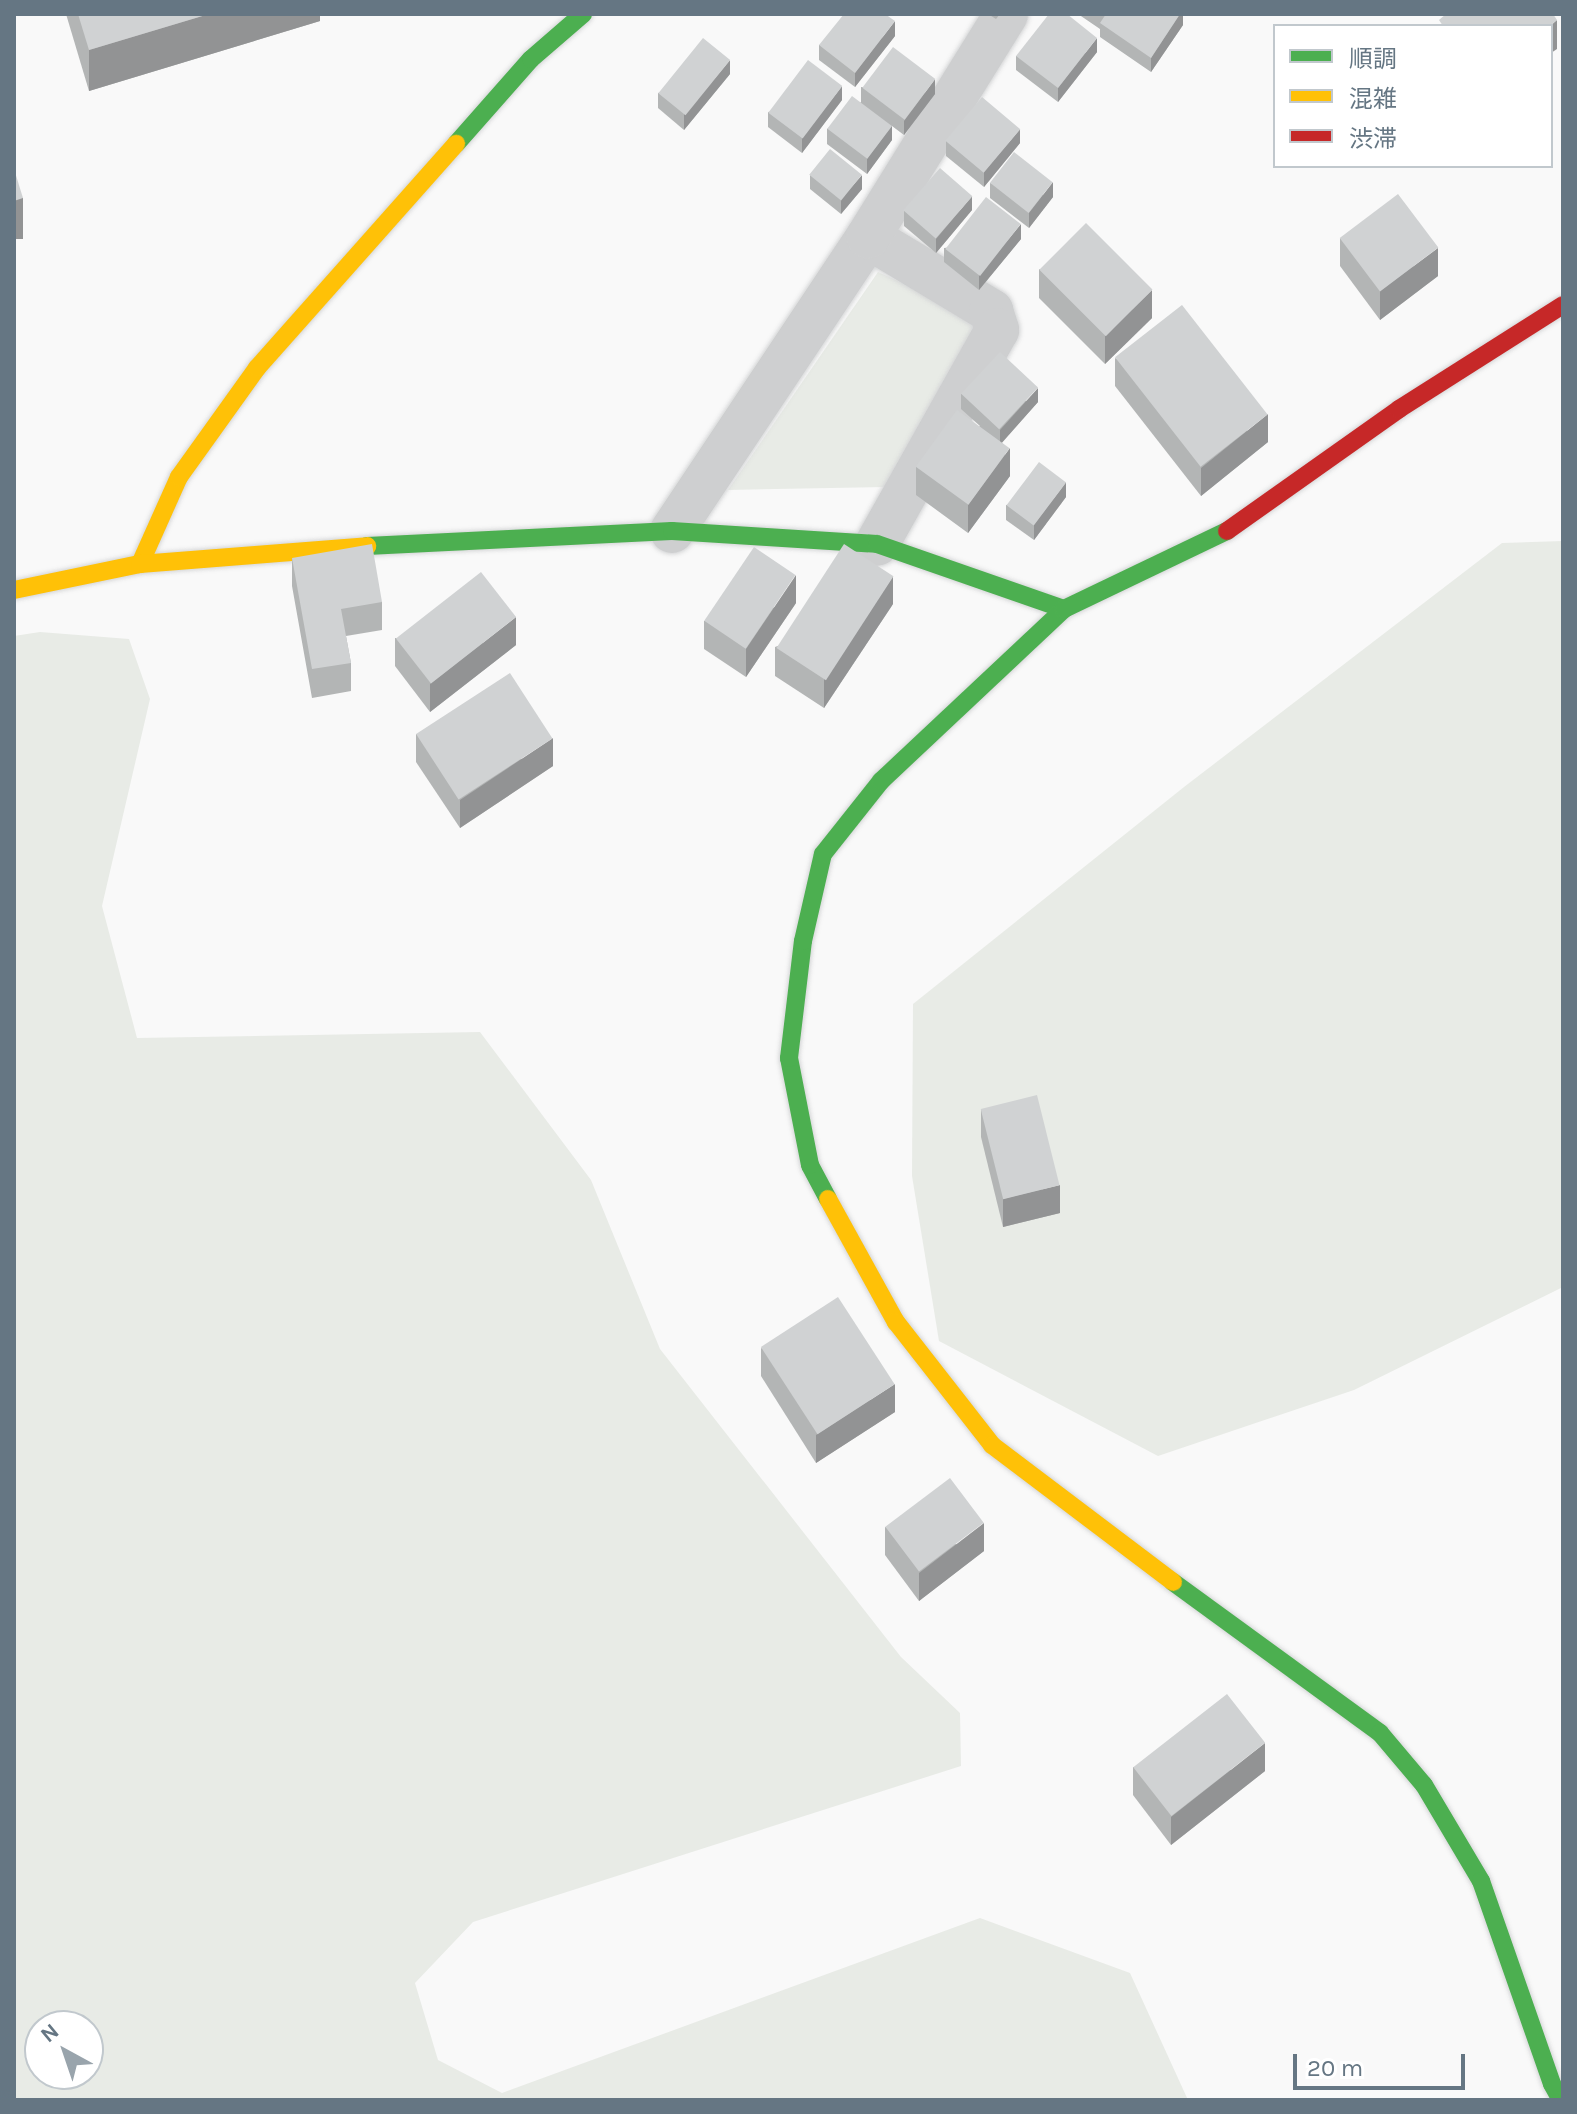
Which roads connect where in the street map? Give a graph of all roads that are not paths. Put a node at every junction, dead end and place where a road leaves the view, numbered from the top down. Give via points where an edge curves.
1 (583, 14) edge
2 (1006, 14) edge
3 (868, 237) junction
4 (1563, 305) edge
5 (672, 531) junction
6 (877, 544) junction
7 (140, 564) junction
8 (14, 590) edge
9 (1064, 609) junction
10 (1561, 2100) edge

1 - 7 street via 531,59 257,368 179,477
2 - 3 street
3 - 5 street
3 - 6 street via 991,311 997,330
4 - 9 street via 1399,409 1219,537
5 - 6 street
5 - 7 street
6 - 9 street
7 - 8 street
9 - 10 street via 881,781 823,854 803,941 789,1058 810,1165 896,1322 992,1445 1380,1733 1424,1785 1481,1881

